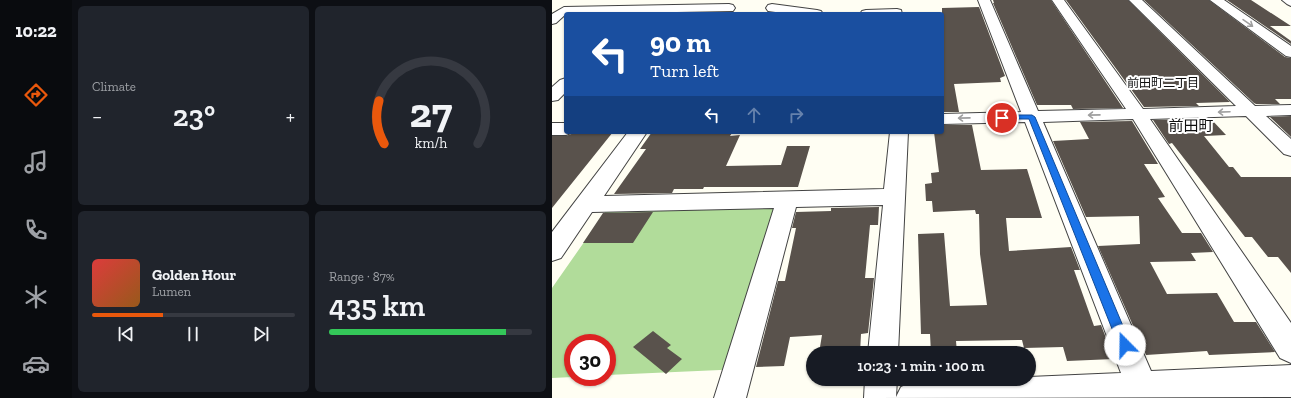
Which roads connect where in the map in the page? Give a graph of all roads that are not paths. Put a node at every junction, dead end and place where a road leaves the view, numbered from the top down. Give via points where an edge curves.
1 (897, 0) edge
2 (984, 0) edge
3 (1058, 0) edge
4 (1134, 0) edge
5 (1216, 0) edge
6 (1288, 0) edge
7 (1291, 2) edge
8 (676, 5) edge
9 (730, 7) edge
10 (772, 8) dead end
11 (643, 12) edge
12 (802, 12) edge
13 (897, 12) edge
14 (552, 20) edge
15 (1291, 53) edge
16 (564, 85) edge
17 (552, 96) edge
18 (1291, 110) edge
19 (1251, 111) junction
20 (1138, 114) junction
21 (1032, 117) junction
22 (944, 119) edge
23 (564, 128) edge
24 (552, 129) edge
25 (637, 134) edge
26 (898, 134) edge
27 (1291, 150) edge
28 (894, 197) junction
29 (787, 200) junction
30 (586, 204) junction
31 (552, 251) edge
32 (883, 346) edge
33 (1291, 348) edge
34 (1291, 381) edge
35 (881, 386) edge
36 (1142, 387) junction
37 (730, 398) edge
38 (880, 398) edge
39 (912, 398) edge

1 - 13 street
2 - 21 street
3 - 20 street
4 - 19 street
5 -> 15 street
6 - 7 street
8 - 9 street
8 - 11 street
10 - 12 street
11 - 14 street via 564,11
16 - 17 street
18 - 19 street
19 -> 20 street
19 - 27 street
20 -> 21 street
20 - 33 street
21 -> 22 street
21 - 36 street
23 - 24 street
25 - 30 street
26 - 28 street
28 - 29 street
28 - 32 street
29 - 30 street
29 - 37 street
30 - 31 street
34 - 36 street
35 - 38 street
36 - 39 street

